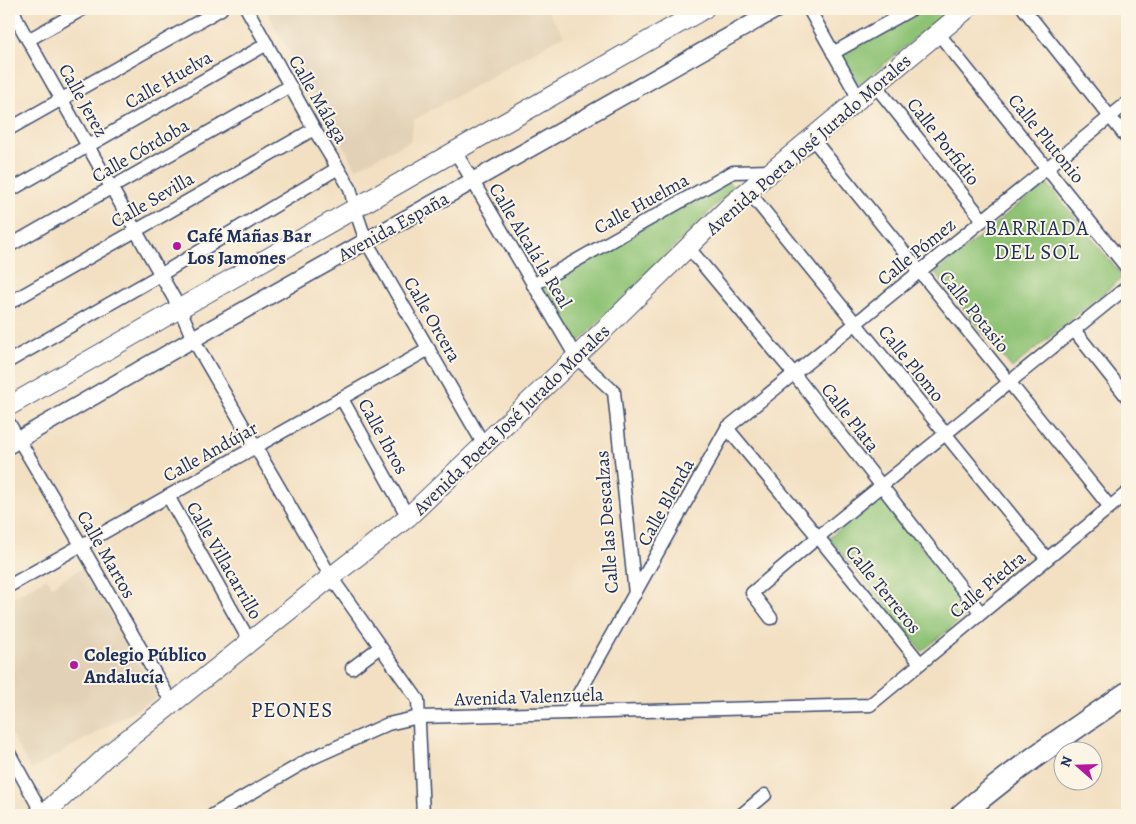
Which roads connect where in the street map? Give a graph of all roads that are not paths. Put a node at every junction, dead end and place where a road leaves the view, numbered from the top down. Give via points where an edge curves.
1 (13, 9) edge
2 (83, 9) edge
3 (220, 9) edge
4 (247, 9) edge
5 (704, 9) edge
6 (777, 9) edge
7 (809, 9) edge
8 (912, 9) edge
9 (967, 9) edge
10 (1024, 9) edge
11 (938, 33) junction
12 (28, 40) junction
13 (267, 44) junction
14 (833, 53) junction
15 (875, 85) junction
16 (290, 86) junction
17 (62, 99) junction
18 (859, 99) junction
19 (1127, 103) edge
20 (1110, 117) junction
21 (9, 129) edge
22 (314, 129) junction
23 (812, 138) junction
24 (1127, 138) edge
25 (88, 146) junction
26 (455, 151) junction
27 (338, 168) junction
28 (1047, 168) junction
29 (772, 171) junction
30 (472, 181) junction
31 (111, 188) junction
32 (9, 191) edge
33 (748, 191) junction
34 (355, 209) junction
35 (983, 220) junction
36 (136, 231) junction
37 (366, 241) junction
38 (9, 246) edge
39 (688, 248) junction
40 (1127, 268) edge
41 (920, 272) junction
42 (160, 275) junction
43 (533, 285) junction
44 (1127, 287) edge
45 (9, 303) edge
46 (180, 309) junction
47 (856, 324) junction
48 (1074, 330) junction
49 (193, 339) junction
50 (429, 349) junction
51 (576, 357) junction
52 (9, 361) edge
53 (794, 374) junction
54 (1009, 383) junction
55 (1127, 397) edge
56 (342, 399) junction
57 (9, 406) edge
58 (9, 423) edge
59 (728, 428) junction
60 (946, 434) junction
61 (14, 442) edge
62 (484, 445) junction
63 (256, 447) junction
64 (882, 486) junction
65 (1127, 493) edge
66 (168, 496) junction
67 (1110, 508) junction
68 (408, 517) junction
69 (818, 537) junction
70 (81, 545) junction
71 (1047, 559) junction
72 (331, 577) junction
73 (9, 586) edge
74 (635, 594) junction
75 (982, 613) junction
76 (771, 618) dead end
77 (250, 642) junction
78 (380, 647) junction
79 (920, 663) junction
80 (352, 668) dead end
81 (1127, 693) edge
82 (172, 703) junction
83 (870, 705) joint
84 (568, 713) junction
85 (419, 718) junction
86 (9, 753) edge
87 (765, 795) dead end
88 (43, 815) edge
89 (212, 815) edge
90 (423, 815) edge
91 (742, 815) edge
92 (961, 815) edge

1 - 12 street, Calle Jerez
2 - 12 street
3 - 17 street
4 - 13 street, Calle Málaga
5 - 26 main road, Avenida España
6 - 30 street, Avenida España
7 - 14 street
8 - 14 street
9 - 11 main road, Avenida Poeta José Jurado Morales
10 - 20 street
11 - 15 main road, Avenida Poeta José Jurado Morales
11 - 28 street, Calle Plutonio
12 - 17 street, Calle Jerez
13 - 16 street, Calle Málaga
13 - 25 street, Calle Huelva
14 - 18 street
15 - 18 main road, Avenida Poeta José Jurado Morales
15 - 35 street, Calle Porfidio
16 - 22 street, Calle Málaga
16 - 31 street, Calle Córdoba
17 - 21 street
17 - 25 street, Calle Jerez
18 - 23 main road, Avenida Poeta José Jurado Morales
19 - 20 street, Calle Pómez
20 - 24 street
20 - 28 street, Calle Pómez
22 - 27 street, Calle Málaga
22 - 36 street, Calle Sevilla
23 - 29 main road, Avenida Poeta José Jurado Morales
23 - 41 street, Calle Potasio
25 - 31 street, Calle Jerez
25 - 32 street, Calle Huelva
26 - 30 street, Calle Alcalá la Real
26 - 34 main road, Avenida España
27 - 34 street, Calle Málaga via 350,188
27 - 42 street
28 - 35 street, Calle Pómez
28 - 40 street, Calle Plutonio
29 - 33 main road, Avenida Poeta José Jurado Morales
29 - 43 street, Calle Huelma via 733,172
30 - 37 street, Avenida España
30 - 43 street, Calle Alcalá la Real
31 - 36 street, Calle Jerez
31 - 38 street, Calle Córdoba
33 - 39 main road, Avenida Poeta José Jurado Morales
33 - 47 street, Calle Plomo
34 - 37 street, Calle Orcera
34 - 46 main road, Avenida España
35 - 41 street, Calle Pómez
36 - 42 street, Calle Jerez
36 - 45 street, Calle Sevilla
37 - 49 street, Avenida España
37 - 50 street, Calle Orcera
39 - 51 main road, Avenida Poeta José Jurado Morales
39 - 53 street, Calle Plata
41 - 47 street, Calle Pómez
41 - 54 street, Calle Potasio
42 - 46 street, Calle Jerez
42 - 52 street
43 - 51 street, Calle Alcalá la Real
44 - 48 street
46 - 49 street, Calle Jerez
46 - 57 main road, Avenida España
47 - 53 street, Calle Pómez
47 - 60 street, Calle Plomo
48 - 54 street
48 - 55 street
49 - 61 street, Avenida España
49 - 63 street, Calle Jerez
50 - 56 street, Calle Andújar
50 - 62 street, Calle Orcera
51 - 62 main road, Avenida Poeta José Jurado Morales
51 - 74 street, Calle las Descalzas via 614,392
53 - 59 street, Calle Pómez
53 - 64 street, Calle Plata
54 - 60 street
54 - 67 street, Calle Potasio
56 - 63 street, Calle Andújar
56 - 68 street, Calle Ibros
58 - 61 street, Calle Martos
59 - 69 street, Calle Terreros
59 - 74 street, Calle Blenda
60 - 64 street
60 - 71 street, Calle Plomo
61 - 70 street, Calle Martos
62 - 68 main road, Avenida Poeta José Jurado Morales
63 - 66 street, Calle Andújar
63 - 72 street, Calle Jerez
64 - 69 street
64 - 75 street, Calle Plata
65 - 67 street, Calle Piedra
66 - 70 street, Calle Andújar
66 - 77 street, Calle Villacarrillo
67 - 71 street, Calle Piedra
68 - 72 main road, Avenida Poeta José Jurado Morales
69 - 76 street via 752,593
69 - 79 street, Calle Terreros
70 - 73 street, Calle Andújar
70 - 82 street, Calle Martos
71 - 75 street, Calle Piedra
72 - 77 main road, Avenida Poeta José Jurado Morales
72 - 78 street, Calle Jerez
74 - 84 street, Calle las Descalzas
75 - 79 street, Calle Piedra
77 - 82 main road, Avenida Poeta José Jurado Morales
78 - 80 street
78 - 85 street, Calle Jerez via 418,700
79 - 83 street, Calle Piedra
81 - 92 highway via 1037,754
82 - 88 main road, Avenida Poeta José Jurado Morales via 109,754
83 - 84 street, Avenida Valenzuela
84 - 85 street, Avenida Valenzuela
85 - 89 street, Avenida Valenzuela via 388,724 310,759
85 - 90 street, Calle Jerez
86 - 88 street
87 - 91 street

